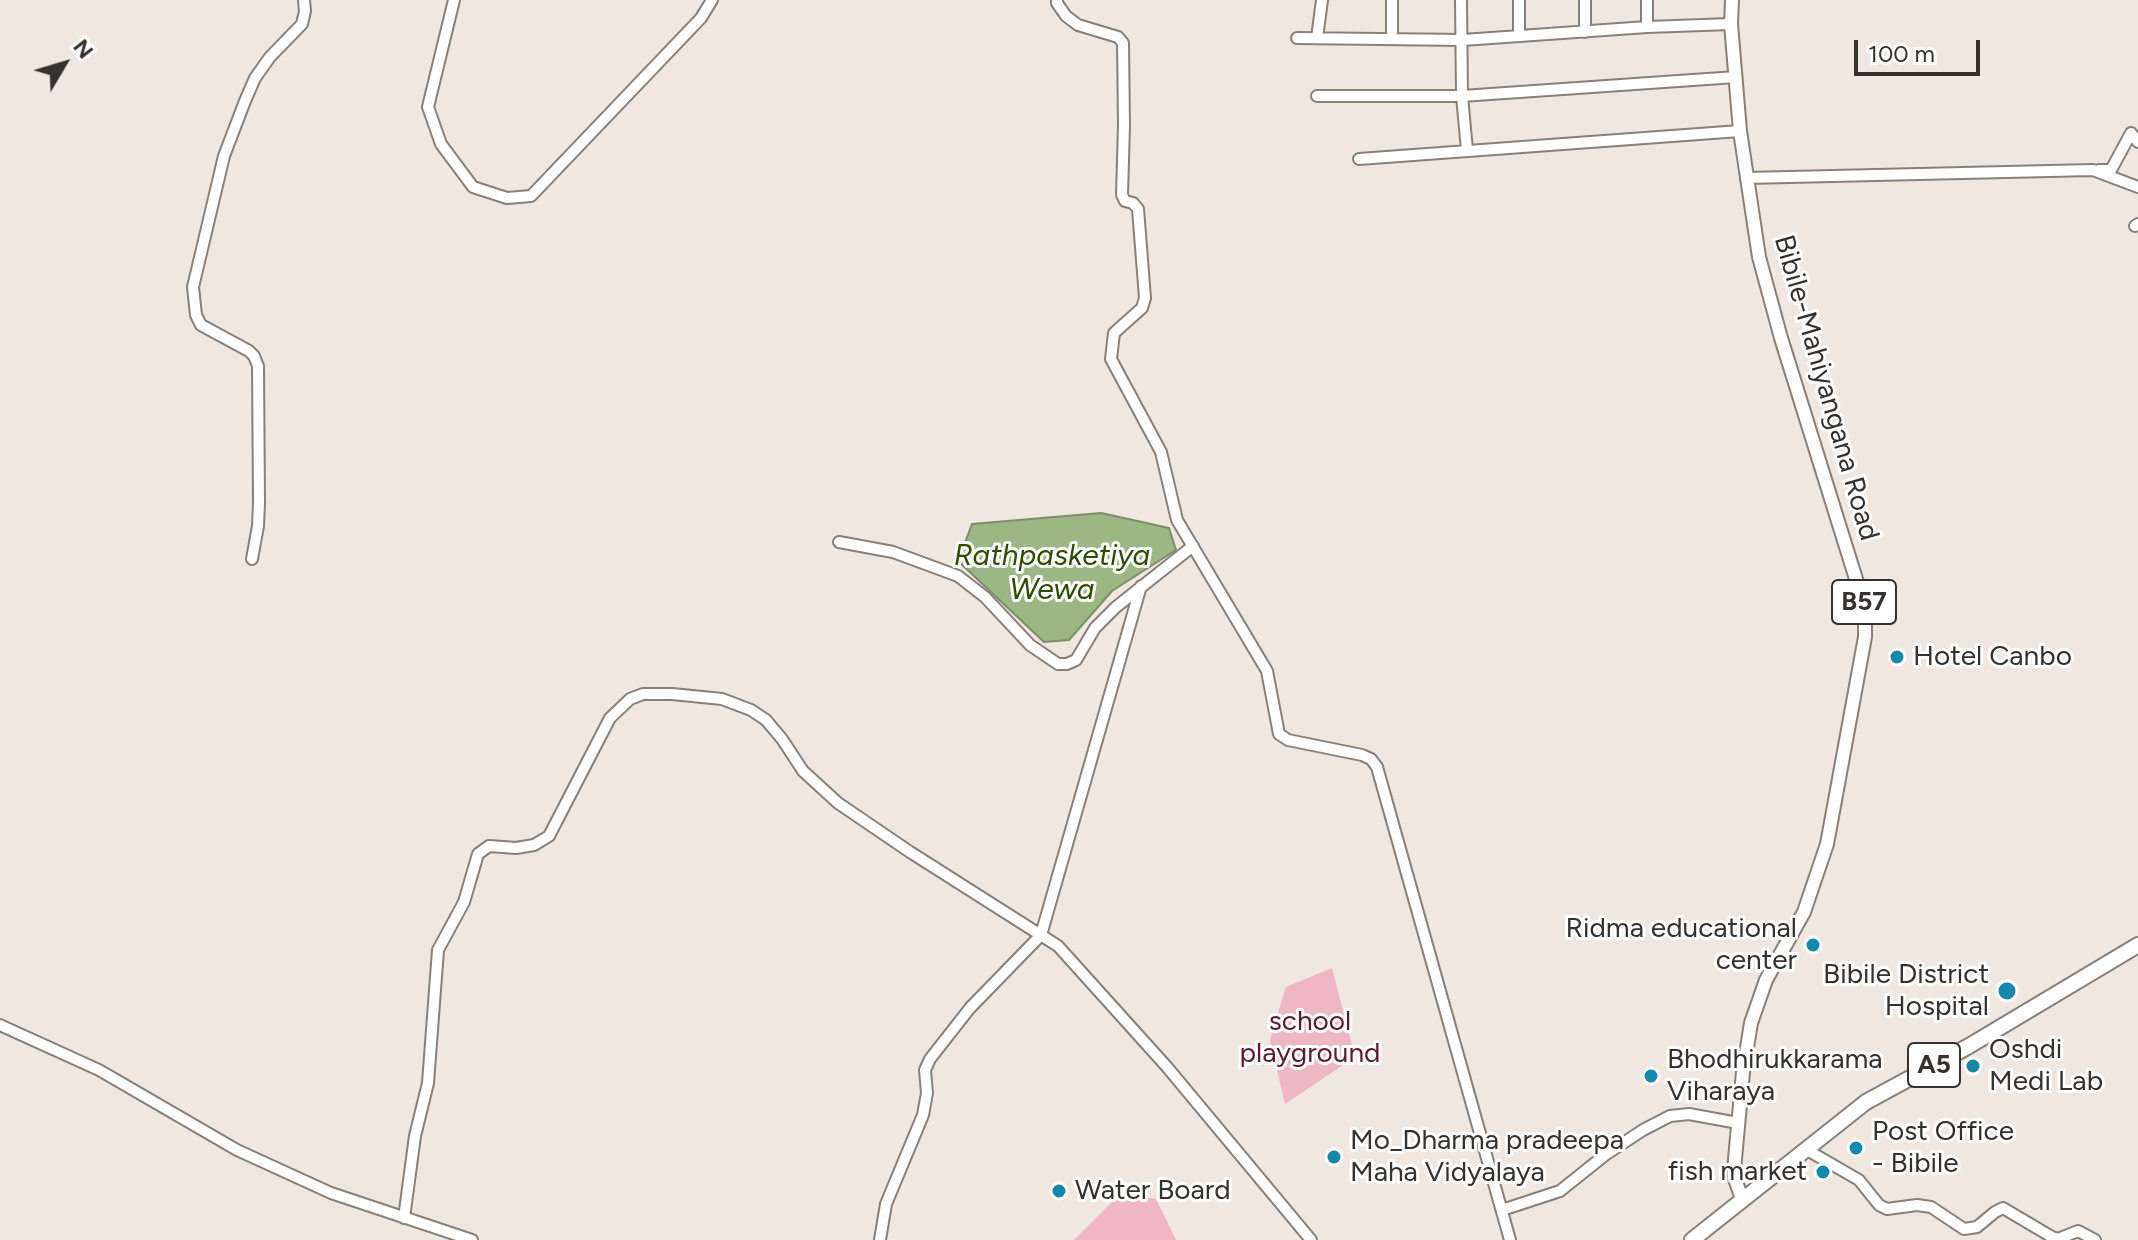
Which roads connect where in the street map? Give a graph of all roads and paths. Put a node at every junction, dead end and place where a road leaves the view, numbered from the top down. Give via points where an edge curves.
1 (304, 0) edge
2 (454, 0) edge
3 (712, 0) edge
4 (1057, 0) edge
5 (1322, 0) edge
6 (1392, 0) edge
7 (1461, 0) edge
8 (1519, 0) edge
9 (1585, 0) edge
10 (1647, 0) edge
11 (1732, 0) edge
12 (1731, 24) junction
13 (1647, 27) junction
14 (1585, 32) junction
15 (1519, 36) junction
16 (1297, 38) dead end
17 (1317, 38) junction
18 (1392, 39) junction
19 (1463, 40) junction
20 (1736, 77) junction
21 (1317, 96) dead end
22 (1462, 96) junction
23 (1740, 131) junction
24 (2138, 142) edge
25 (1467, 150) junction
26 (1359, 159) dead end
27 (2093, 170) junction
28 (1746, 178) junction
29 (2137, 185) edge
30 (839, 542) dead end
31 (1193, 546) junction
32 (252, 559) dead end
33 (1141, 586) junction
34 (1041, 933) junction
35 (2138, 945) edge
36 (0, 1025) edge
37 (1738, 1123) junction
38 (1807, 1150) junction
39 (1742, 1199) junction
40 (1502, 1210) junction
41 (404, 1218) junction
42 (472, 1240) edge
43 (880, 1240) edge
44 (1311, 1240) edge
45 (1510, 1240) edge
46 (1692, 1240) edge
47 (2095, 1240) edge

1 - 32 street via 302,24 270,57 245,101 224,156 193,287 201,325 249,351 258,366 259,503
2 - 3 street via 428,107 441,144 473,187 507,198 531,196 701,18
4 - 31 street via 1078,25 1123,43 1122,195 1138,209 1145,298 1142,308 1114,333 1111,359 1161,452 1177,520
5 - 17 street
6 - 18 street
7 - 19 street
8 - 15 street
9 - 14 street
10 - 13 street
11 - 12 main road, Bibile-Mahiyangana Road / B57
12 - 13 street
12 - 20 main road, Bibile-Mahiyangana Road / B57
13 - 14 street
14 - 15 street
15 - 19 street
16 - 17 street
17 - 18 street
18 - 19 street
19 - 22 street
20 - 22 street
20 - 23 main road, Bibile-Mahiyangana Road / B57
21 - 22 street
22 - 25 street
23 - 25 street
23 - 28 main road, Bibile-Mahiyangana Road / B57
24 - 27 street via 2131,133 2111,170
25 - 26 street
27 - 28 street
27 - 29 street
28 - 37 main road, Bibile-Mahiyangana Road / B57 via 1759,257 1857,577 1865,637 1827,844 1804,912 1756,1005
30 - 33 street via 893,552 958,576 1030,645 1058,664 1076,660 1095,628
31 - 33 street
31 - 40 street via 1267,671 1279,734 1362,755 1377,767
33 - 34 street
34 - 41 street via 838,803 803,771 766,720 751,710 722,699 672,694 630,699 610,718 549,836 516,848 489,846 478,854 464,902 438,950 428,1083
34 - 43 street via 930,1059 923,1115 886,1204
34 - 44 street via 1167,1067
35 - 38 highway, A5 via 1866,1102
36 - 41 street via 99,1070 237,1150 331,1193
37 - 39 main road, Bibile-Mahiyangana Road / B57 via 1734,1176
37 - 40 street via 1670,1116 1605,1155 1560,1191
38 - 39 highway, A5
38 - 47 street via 1859,1180 1887,1209 1931,1207 1964,1229 1977,1227 2003,1208 2052,1237 2078,1231
39 - 46 highway, A5
40 - 45 street
41 - 42 street

